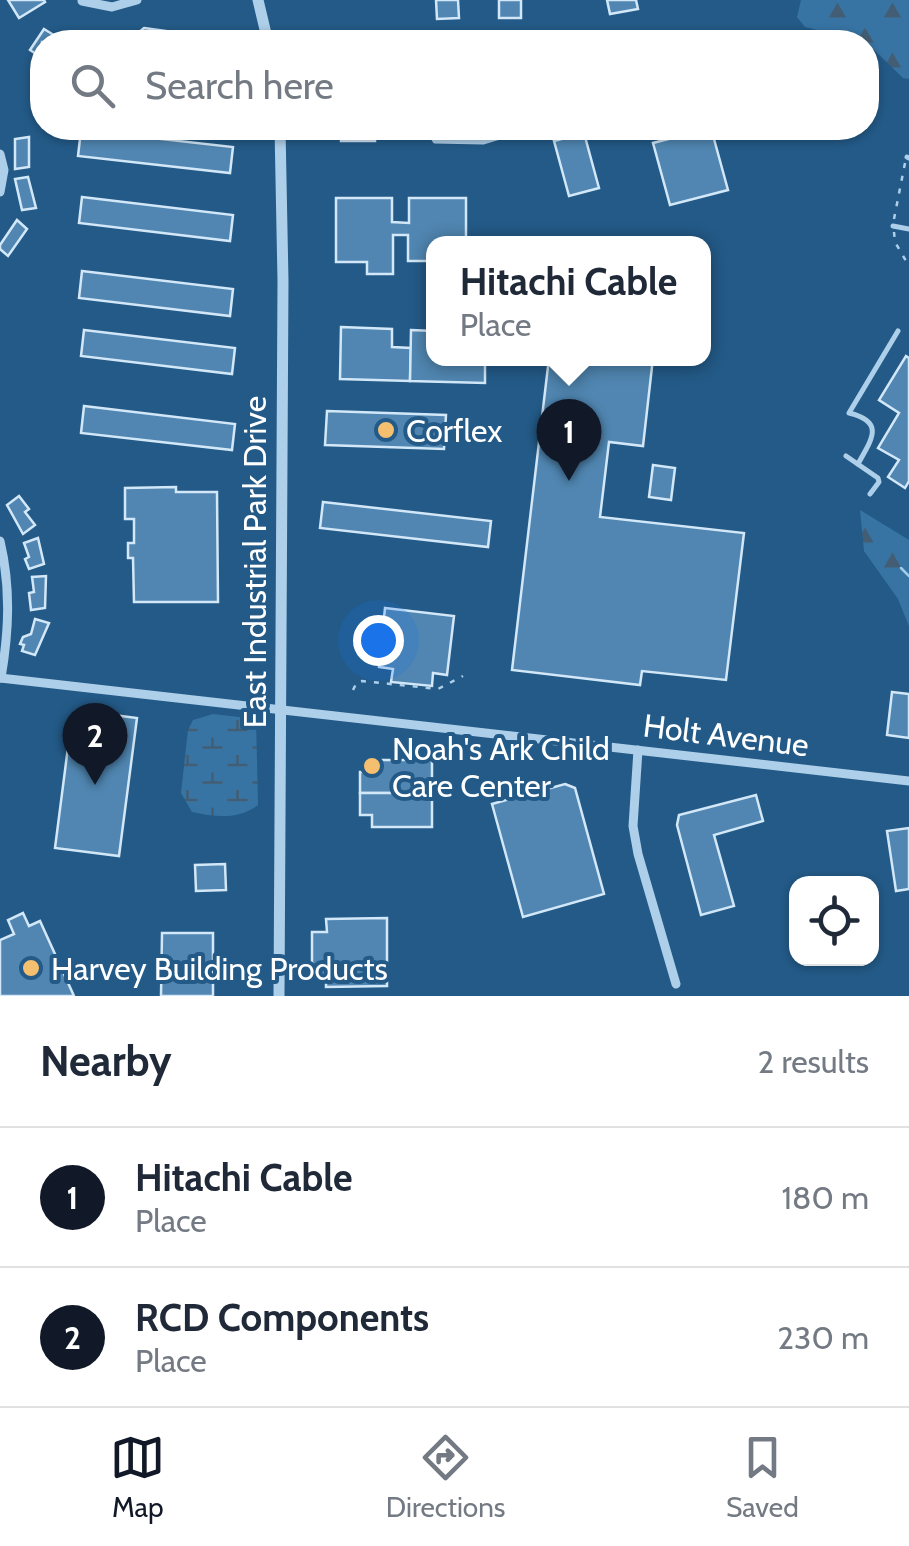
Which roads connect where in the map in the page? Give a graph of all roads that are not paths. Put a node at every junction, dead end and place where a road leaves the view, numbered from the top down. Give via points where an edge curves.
1 (82, 0) edge
2 (137, 0) edge
3 (258, 0) edge
4 (265, 30) edge
5 (280, 140) edge
6 (435, 140) edge
7 (490, 140) edge
8 (0, 154) edge
9 (0, 192) edge
10 (893, 226) road end
11 (909, 230) edge
12 (898, 331) dead end
13 (846, 456) dead end
14 (858, 464) junction
15 (870, 494) dead end
16 (0, 541) edge
17 (0, 678) edge
18 (280, 710) junction
19 (638, 750) junction
20 (909, 781) edge
21 (676, 984) dead end
22 (279, 996) edge

1 - 2 street via 112,7
3 - 4 street
5 - 18 street, East Industrial Park Drive
6 - 7 lane
8 - 9 street
10 - 11 lane
12 - 14 lane via 849,413 874,427
13 - 14 lane
14 - 15 lane via 878,478
16 - 17 street via 8,606
17 - 18 street, Holt Avenue
18 - 19 street, Holt Avenue
18 - 22 street, East Industrial Park Drive
19 - 20 street, Holt Avenue
19 - 21 street via 632,826

